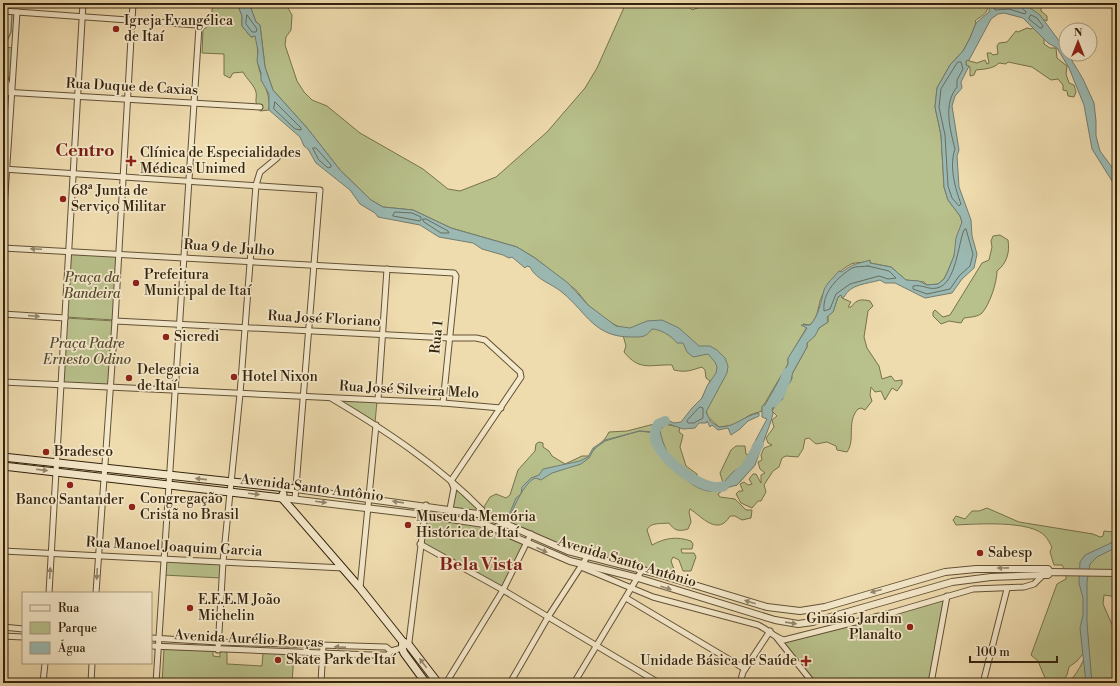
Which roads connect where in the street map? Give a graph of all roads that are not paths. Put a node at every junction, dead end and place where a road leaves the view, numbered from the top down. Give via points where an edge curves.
1 (83, 3) edge
2 (133, 3) edge
3 (3, 11) edge
4 (17, 12) junction
5 (82, 17) junction
6 (132, 20) junction
7 (3, 74) edge
8 (3, 92) edge
9 (11, 92) junction
10 (78, 95) junction
11 (128, 99) junction
12 (195, 103) junction
13 (260, 106) dead end
14 (277, 158) dead end
15 (5, 169) edge
16 (74, 173) junction
17 (122, 176) junction
18 (190, 181) junction
19 (256, 185) junction
20 (3, 224) edge
21 (3, 248) edge
22 (69, 251) junction
23 (118, 254) junction
24 (185, 257) junction
25 (250, 262) junction
26 (315, 265) junction
27 (387, 270) junction
28 (454, 273) joint
29 (3, 314) edge
30 (65, 318) junction
31 (115, 321) junction
32 (180, 323) junction
33 (246, 327) junction
34 (309, 330) junction
35 (383, 334) junction
36 (449, 338) junction
37 (3, 382) edge
38 (61, 384) junction
39 (110, 387) junction
40 (176, 390) junction
41 (240, 394) junction
42 (305, 397) junction
43 (331, 398) junction
44 (378, 400) junction
45 (443, 403) junction
46 (501, 408) junction
47 (376, 425) junction
48 (3, 457) edge
49 (56, 463) junction
50 (3, 466) edge
51 (104, 468) junction
52 (55, 472) junction
53 (170, 475) junction
54 (103, 478) junction
55 (451, 481) junction
56 (231, 482) junction
57 (169, 485) junction
58 (283, 488) junction
59 (296, 489) junction
60 (230, 492) junction
61 (282, 498) junction
62 (370, 498) junction
63 (295, 499) junction
64 (426, 506) junction
65 (368, 508) junction
66 (450, 509) junction
67 (424, 515) junction
68 (486, 515) junction
69 (484, 524) junction
70 (531, 534) junction
71 (527, 543) junction
72 (420, 544) junction
73 (3, 551) edge
74 (51, 554) junction
75 (98, 555) junction
76 (587, 557) junction
77 (163, 559) junction
78 (223, 562) junction
79 (582, 566) junction
80 (343, 568) junction
81 (1042, 568) junction
82 (642, 570) junction
83 (1050, 572) junction
84 (1117, 573) edge
85 (1043, 576) junction
86 (638, 578) junction
87 (360, 588) junction
88 (632, 588) junction
89 (1007, 589) junction
90 (503, 590) junction
91 (49, 592) edge
92 (96, 592) edge
93 (947, 596) junction
94 (626, 598) junction
95 (548, 617) junction
96 (3, 627) edge
97 (14, 628) junction
98 (22, 629) edge
99 (770, 631) junction
100 (3, 636) edge
101 (13, 637) junction
102 (22, 637) edge
103 (152, 638) edge
104 (158, 638) junction
105 (777, 638) junction
106 (218, 642) junction
107 (405, 645) junction
108 (152, 646) edge
109 (158, 646) junction
110 (323, 646) junction
111 (595, 646) junction
112 (218, 650) junction
113 (391, 651) junction
114 (322, 654) junction
115 (45, 664) edge
116 (92, 664) edge
117 (745, 669) junction
118 (740, 680) edge
119 (43, 683) edge
120 (91, 683) edge
121 (156, 683) edge
122 (321, 683) edge
123 (426, 683) edge
124 (438, 683) edge
125 (446, 683) edge
126 (510, 683) edge
127 (574, 683) edge
128 (659, 683) edge
129 (744, 683) edge
130 (813, 683) edge
131 (931, 683) edge
132 (983, 683) edge

1 - 5 street
2 - 6 street
3 - 4 street
4 - 5 street
4 - 9 street
5 - 6 street
5 - 10 street
6 - 11 street
6 - 12 street via 197,25 200,30
7 - 9 street
8 - 9 street, Rua Duque de Caxias
9 - 10 street, Rua Duque de Caxias
9 - 15 street
10 - 11 street, Rua Duque de Caxias
10 - 16 street
11 - 12 street, Rua Duque de Caxias
11 - 17 street
12 - 13 street, Rua Duque de Caxias
12 - 18 street
14 - 19 street via 260,172
15 - 16 street
15 - 20 street
16 - 17 street
16 - 22 street
17 - 18 street
17 - 23 street
18 - 19 street
18 - 24 street
19 - 25 street
19 - 26 street via 320,190
22 -> 21 street, Rua 9 de Julho
22 - 23 street, Rua 9 de Julho
22 - 30 street
23 - 24 street, Rua 9 de Julho
23 - 31 street
24 - 25 street, Rua 9 de Julho
24 - 32 street
25 - 26 street, Rua 9 de Julho
25 - 33 street
26 - 27 street, Rua 9 de Julho
26 - 34 street
27 - 28 street, Rua 9 de Julho
27 - 35 street
28 - 36 street, Rua 1 via 456,276
29 -> 30 street
30 - 38 street
31 - 32 street, Rua José Floriano
31 - 39 street
32 - 33 street, Rua José Floriano
32 - 40 street
33 - 34 street, Rua José Floriano
33 - 41 street
34 - 35 street, Rua José Floriano
34 - 42 street
35 - 36 street, Rua José Floriano
35 - 44 street
36 - 45 street, Rua 1
36 - 46 street, Rua José Floriano via 485,340 520,372 520,378
37 - 38 street, Rua José Silveira Melo
38 - 39 street, Rua José Silveira Melo
38 - 49 street
39 - 40 street, Rua José Silveira Melo
39 - 51 street
40 - 41 street, Rua José Silveira Melo
40 - 53 street
41 - 42 street, Rua José Silveira Melo
41 - 56 street
42 - 43 street, Rua José Silveira Melo
42 - 59 street
43 - 44 street, Rua José Silveira Melo
43 - 47 street
44 - 45 street, Rua José Silveira Melo
45 - 46 street, Rua José Silveira Melo
46 - 55 street
47 - 55 street
47 - 62 street
48 - 49 main road, Avenida Santo Antônio
49 - 51 main road, Avenida Santo Antônio
49 - 52 street
50 -> 52 main road, Avenida Santo Antônio
51 - 53 main road, Avenida Santo Antônio
51 - 54 street
52 - 54 main road, Avenida Santo Antônio
52 - 74 street
56 -> 53 main road, Avenida Santo Antônio
53 - 57 street
54 - 57 main road, Avenida Santo Antônio
54 - 75 street
55 - 66 street via 454,488
55 - 68 street
56 - 58 main road, Avenida Santo Antônio
56 - 60 street
57 - 60 main road, Avenida Santo Antônio
57 - 77 street
58 - 59 main road, Avenida Santo Antônio
58 - 61 main road
59 - 62 street, Avenida Santo Antônio
59 - 63 street
60 -> 61 main road, Avenida Santo Antônio
60 - 78 street
61 - 63 street, Avenida Santo Antônio
61 - 80 main road
64 -> 62 street, Avenida Santo Antônio
62 - 65 street
63 -> 65 street, Avenida Santo Antônio
64 - 66 street, Avenida Santo Antônio
64 - 67 street
65 - 67 street, Avenida Santo Antônio
65 - 87 street
66 - 68 street, Avenida Santo Antônio
67 - 69 street, Avenida Santo Antônio
67 - 72 street
68 - 69 street
68 - 70 street, Avenida Santo Antônio
69 - 71 street, Avenida Santo Antônio
70 - 71 street
70 - 76 street, Avenida Santo Antônio
71 -> 79 street, Avenida Santo Antônio
71 - 90 street
72 - 90 street
72 - 107 street
73 - 74 street, Rua Manoel Joaquim Garcia
74 - 75 street, Rua Manoel Joaquim Garcia
91 -> 74 street
75 - 77 street, Rua Manoel Joaquim Garcia
75 -> 92 street
76 - 79 street
76 - 82 street, Avenida Santo Antônio
77 - 78 street, Rua Manoel Joaquim Garcia
77 - 104 street
78 - 80 street, Rua Manoel Joaquim Garcia
78 - 106 street
79 - 86 street, Avenida Santo Antônio
79 - 88 street
79 - 95 street
80 - 87 main road
81 -> 82 street, Avenida Santo Antônio via 946,572 825,607 800,611 767,607
81 - 83 street, Avenida Santo Antônio
81 - 85 street
82 - 86 street
83 - 84 street, Avenida Santo Antônio
83 - 85 street, Avenida Santo Antônio
86 -> 85 street, Avenida Santo Antônio via 775,620 798,624 822,620 952,582 991,577
85 - 89 street via 1029,586
86 - 88 street
87 - 107 main road
88 - 94 street
88 - 99 street via 653,597 750,622
89 - 93 street via 973,589
89 - 132 street
90 - 95 street
90 - 125 street
93 - 105 street via 791,639
93 - 131 street
94 - 111 street
94 - 117 street
95 - 111 street
95 - 126 street
96 - 97 street
97 - 98 street
97 - 101 street
99 - 105 street
99 - 117 street
100 - 101 street
101 - 102 street
103 - 104 street, Avenida Aurélio Bouças
104 - 106 street, Avenida Aurélio Bouças
104 - 109 street
105 - 130 street
106 - 110 street, Avenida Aurélio Bouças
106 - 112 street
107 - 113 street, Avenida Aurélio Bouças
107 - 123 main road via 408,660
124 -> 107 main road
108 - 109 street, Avenida Aurélio Bouças
109 - 112 street, Avenida Aurélio Bouças
109 - 121 street
113 -> 110 street, Avenida Aurélio Bouças via 386,647
110 - 114 street
111 - 127 street
111 - 128 street
112 - 114 street, Avenida Aurélio Bouças
113 - 114 street, Avenida Aurélio Bouças via 388,655
114 - 122 street
115 - 119 street
116 - 120 street
117 - 118 street
118 - 129 street

